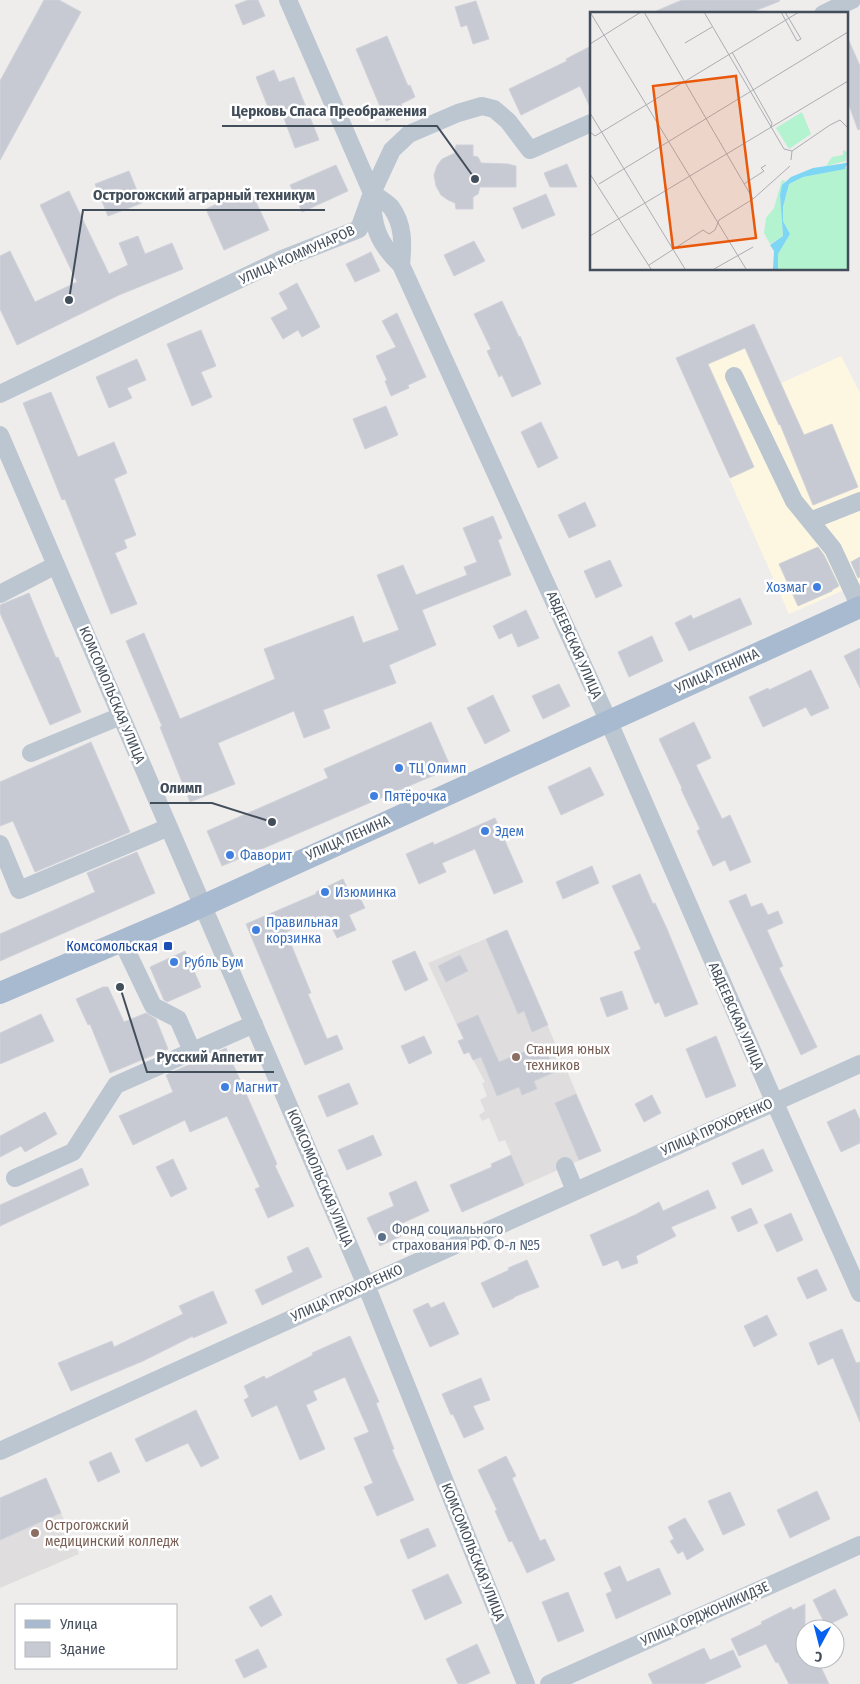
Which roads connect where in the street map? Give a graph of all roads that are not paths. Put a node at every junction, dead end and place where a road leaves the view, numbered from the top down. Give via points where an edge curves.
1 (288, 0) edge
2 (852, 0) edge
3 (827, 12) edge
4 (590, 124) edge
5 (372, 193) junction
6 (401, 265) junction
7 (734, 376) dead end
8 (0, 394) edge
9 (0, 436) edge
10 (860, 501) edge
11 (810, 521) junction
12 (56, 565) junction
13 (0, 594) edge
14 (860, 607) edge
15 (121, 716) junction
16 (608, 720) junction
17 (31, 753) dead end
18 (168, 827) junction
19 (0, 844) edge
20 (202, 906) junction
21 (122, 941) junction
22 (0, 993) edge
23 (254, 1024) junction
24 (192, 1051) junction
25 (860, 1064) edge
26 (774, 1101) junction
27 (565, 1166) dead end
28 (15, 1178) dead end
29 (575, 1191) junction
30 (366, 1285) junction
31 (860, 1293) edge
32 (0, 1451) edge
33 (860, 1545) edge
34 (526, 1684) edge
35 (549, 1684) edge

1 - 5 street, АВДЕЕВСКАЯ УЛИЦА
2 - 3 street
4 - 5 street, УЛИЦА КОММУНАРОВ via 530,150 508,121 494,109 482,106 458,113 409,134 392,150
5 - 6 street, АВДЕЕВСКАЯ УЛИЦА via 372,214 378,234
5 - 6 street via 390,206 400,224 403,244
5 - 8 street, УЛИЦА КОММУНАРОВ via 359,229 280,260
6 - 16 street, АВДЕЕВСКАЯ УЛИЦА
7 - 11 street via 794,501
9 - 12 street, КОМСОМОЛЬСКАЯ УЛИЦА
10 - 11 street
11 - 14 street via 833,549
12 - 13 street
12 - 15 street, КОМСОМОЛЬСКАЯ УЛИЦА
14 - 16 main road, УЛИЦА ЛЕНИНА
15 - 17 street
15 - 18 street, КОМСОМОЛЬСКАЯ УЛИЦА
16 - 20 main road, УЛИЦА ЛЕНИНА
16 - 26 street, АВДЕЕВСКАЯ УЛИЦА
18 - 19 street via 19,890
18 - 20 street, КОМСОМОЛЬСКАЯ УЛИЦА
20 - 21 main road, УЛИЦА ЛЕНИНА
20 - 23 street, КОМСОМОЛЬСКАЯ УЛИЦА
21 - 22 main road, УЛИЦА ЛЕНИНА
21 - 24 street via 153,1006 178,1019
23 - 24 street
23 - 30 street, КОМСОМОЛЬСКАЯ УЛИЦА
24 - 28 street via 116,1085 73,1152
25 - 26 street, УЛИЦА ПРОХОРЕНКО
26 - 29 street, УЛИЦА ПРОХОРЕНКО
26 - 31 street, АВДЕЕВСКАЯ УЛИЦА
27 - 29 street
29 - 30 street, УЛИЦА ПРОХОРЕНКО
30 - 32 street, УЛИЦА ПРОХОРЕНКО
30 - 34 street, КОМСОМОЛЬСКАЯ УЛИЦА
33 - 35 street, УЛИЦА ОРДЖОНИКИДЗЕ

